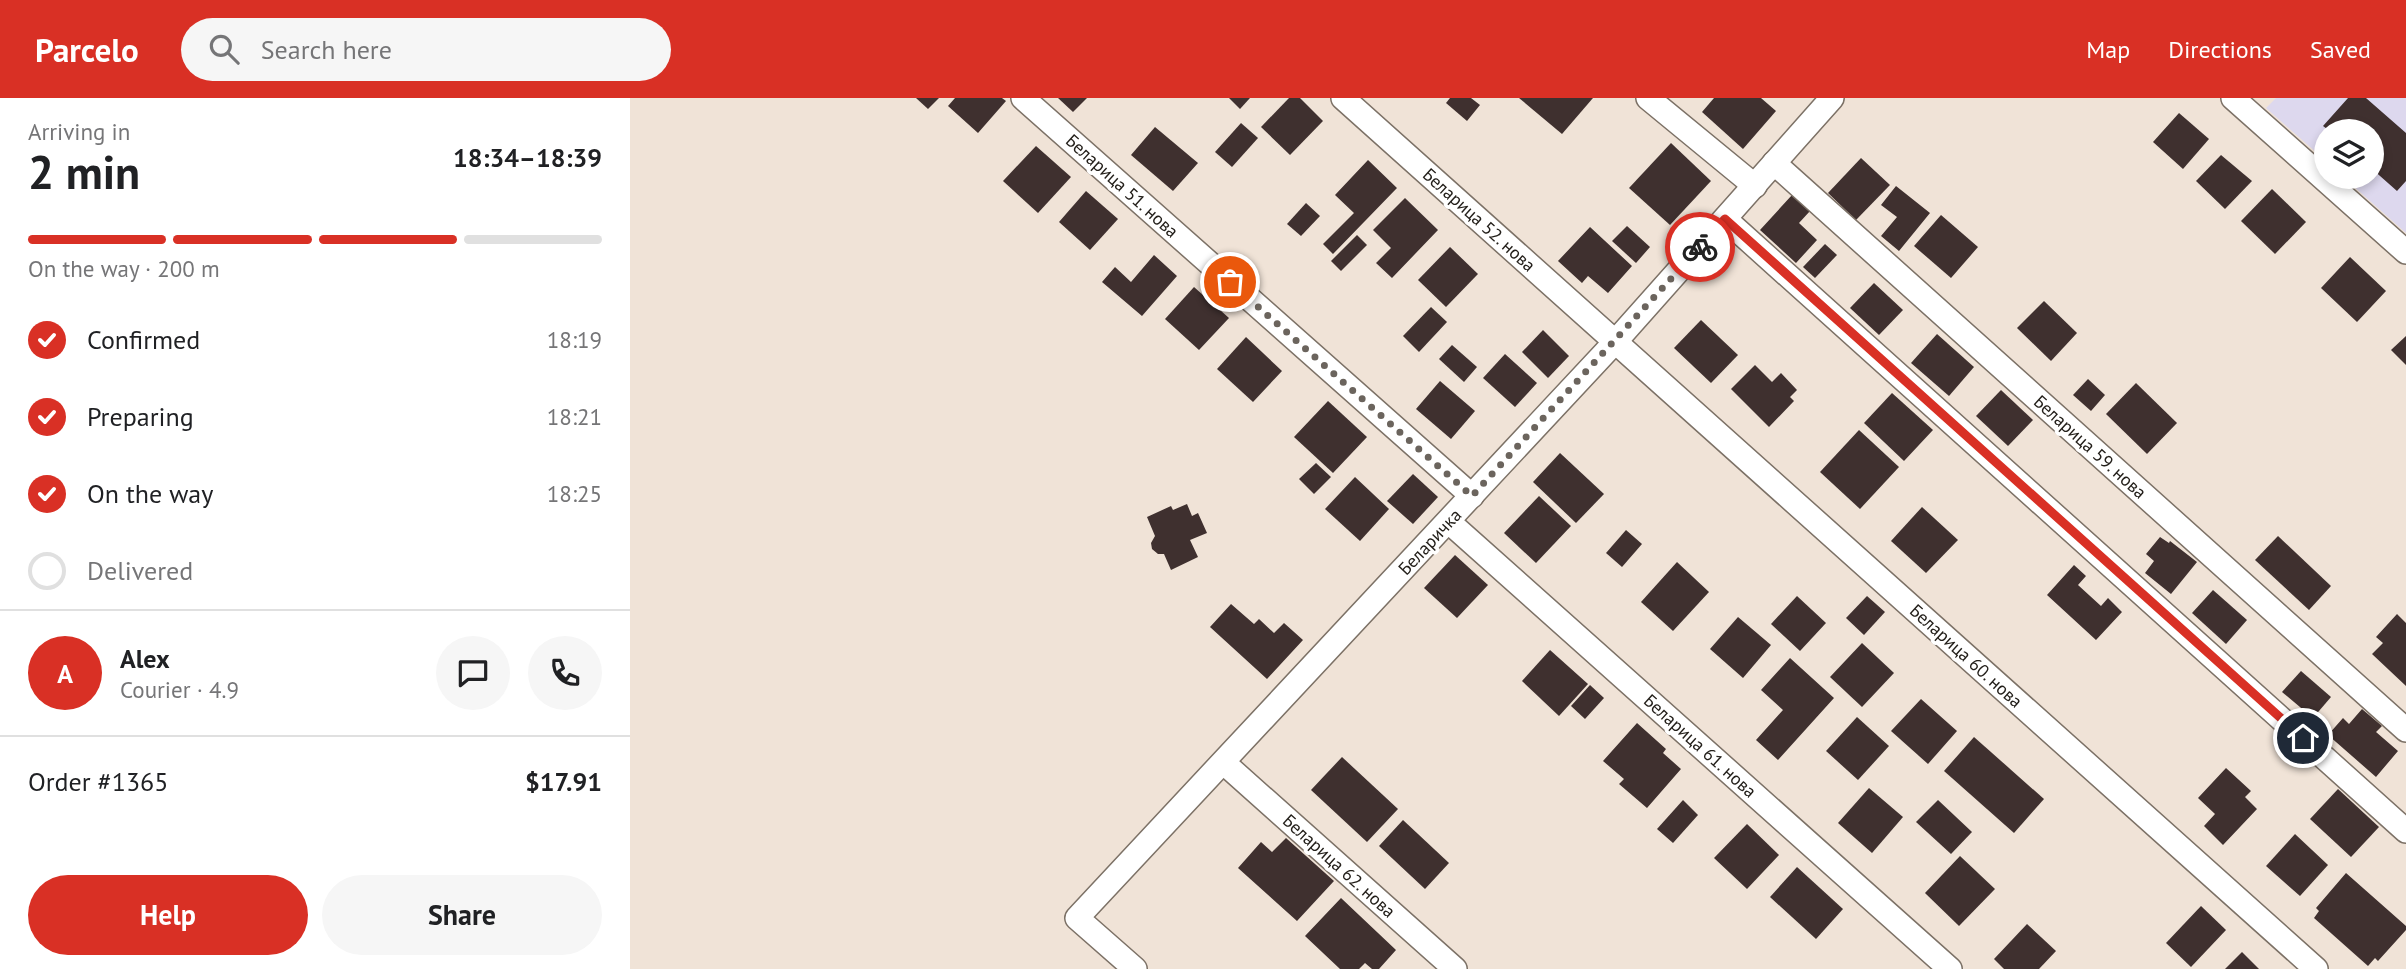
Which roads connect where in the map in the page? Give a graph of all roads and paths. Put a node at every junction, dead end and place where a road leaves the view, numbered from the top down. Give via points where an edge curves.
1 (1023, 98) edge
2 (1343, 98) edge
3 (1648, 98) edge
4 (1832, 98) edge
5 (2233, 98) edge
6 (1774, 163) junction
7 (1755, 186) junction
8 (1725, 219) junction
9 (2406, 252) edge
10 (1615, 342) junction
11 (1472, 496) junction
12 (1449, 522) junction
13 (2406, 730) edge
14 (1224, 763) junction
15 (2406, 831) edge
16 (1135, 969) edge
17 (1455, 969) edge
18 (1950, 969) edge
19 (2316, 969) edge

1 - 11 street, Беларица 51. нова
2 - 10 street, Беларица 52. нова
3 - 7 street
4 - 6 street, Беларичка
5 - 9 street
6 - 7 street, Беларичка
6 - 13 street, Беларица 59. нова
7 - 8 street, Беларичка
8 - 10 street, Беларичка
8 - 15 street
10 - 11 street, Беларичка
10 - 19 street, Беларица 60. нова
11 - 12 street, Беларичка
12 - 14 street, Беларичка
12 - 18 street, Беларица 61. нова
14 - 16 street, Беларичка via 1077,918
14 - 17 street, Беларица 62. нова

